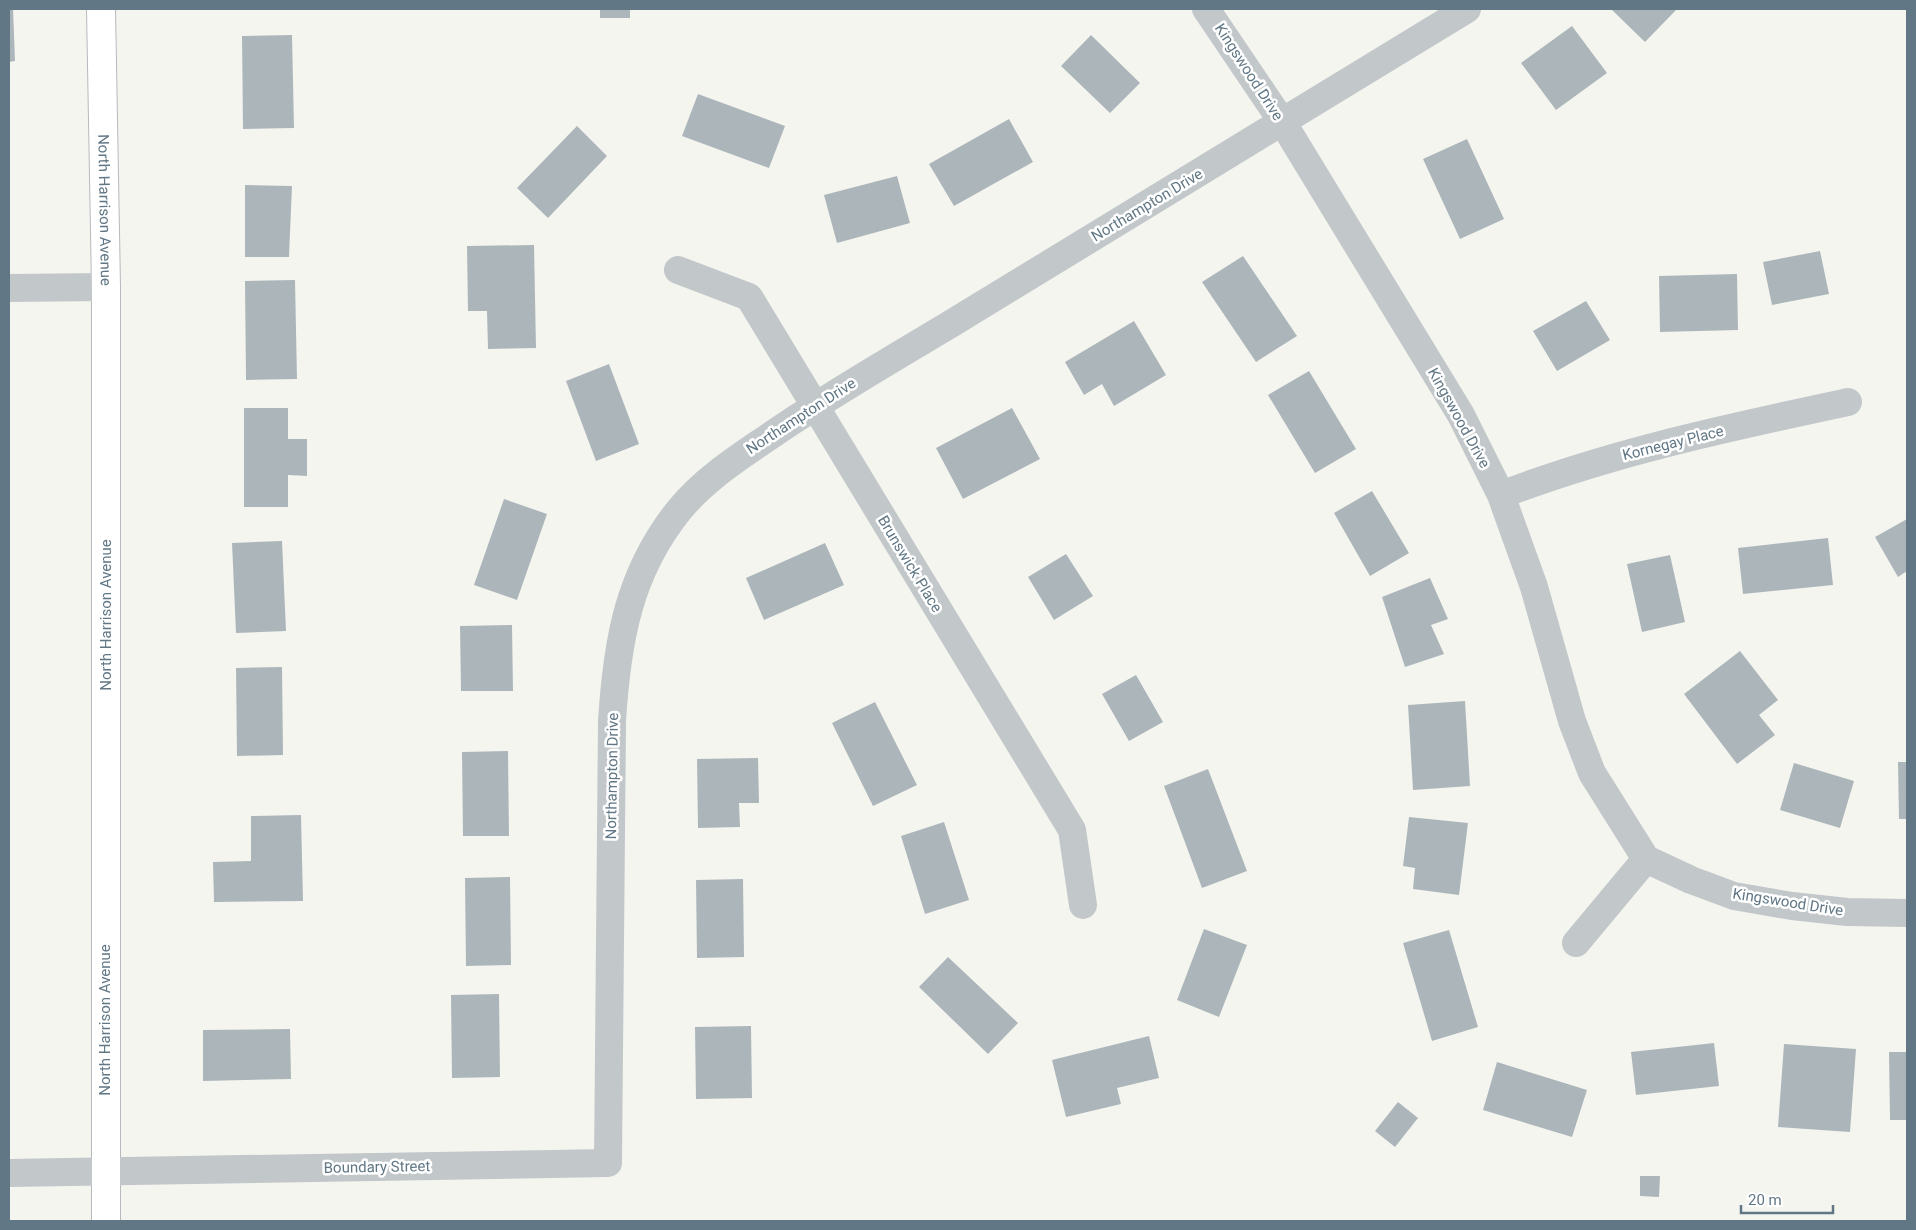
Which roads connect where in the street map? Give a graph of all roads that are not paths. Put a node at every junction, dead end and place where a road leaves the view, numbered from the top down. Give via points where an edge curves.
1 (102, 9) edge
2 (1206, 9) edge
3 (1467, 9) edge
4 (1283, 123) junction
5 (678, 270) dead end
6 (106, 287) junction
7 (9, 288) edge
8 (1848, 402) dead end
9 (814, 406) junction
10 (1501, 495) junction
11 (1646, 858) junction
12 (1083, 906) dead end
13 (1907, 913) edge
14 (1576, 943) dead end
15 (608, 1122) joint
16 (106, 1172) junction
17 (9, 1173) edge
18 (106, 1221) edge

1 - 6 main road, North Harrison Avenue
2 - 4 street, Kingswood Drive
3 - 4 street, Northampton Drive
4 - 9 street, Northampton Drive
4 - 10 street, Kingswood Drive via 1460,415
5 - 9 street, Brunswick Place via 749,297
6 - 7 street
6 - 16 main road, North Harrison Avenue
8 - 10 street, Kornegay Place via 1682,439 1541,480
9 - 12 street, Brunswick Place via 1072,830
9 - 15 street, Northampton Drive via 711,476 680,509 649,557 626,616 616,660 612,721
10 - 11 street, Kingswood Drive via 1534,587 1572,721 1592,773
11 - 13 street, Kingswood Drive via 1734,896 1847,912
11 - 14 street
15 - 16 street, Boundary Street via 608,1163
16 - 17 street
16 - 18 main road, North Harrison Avenue

